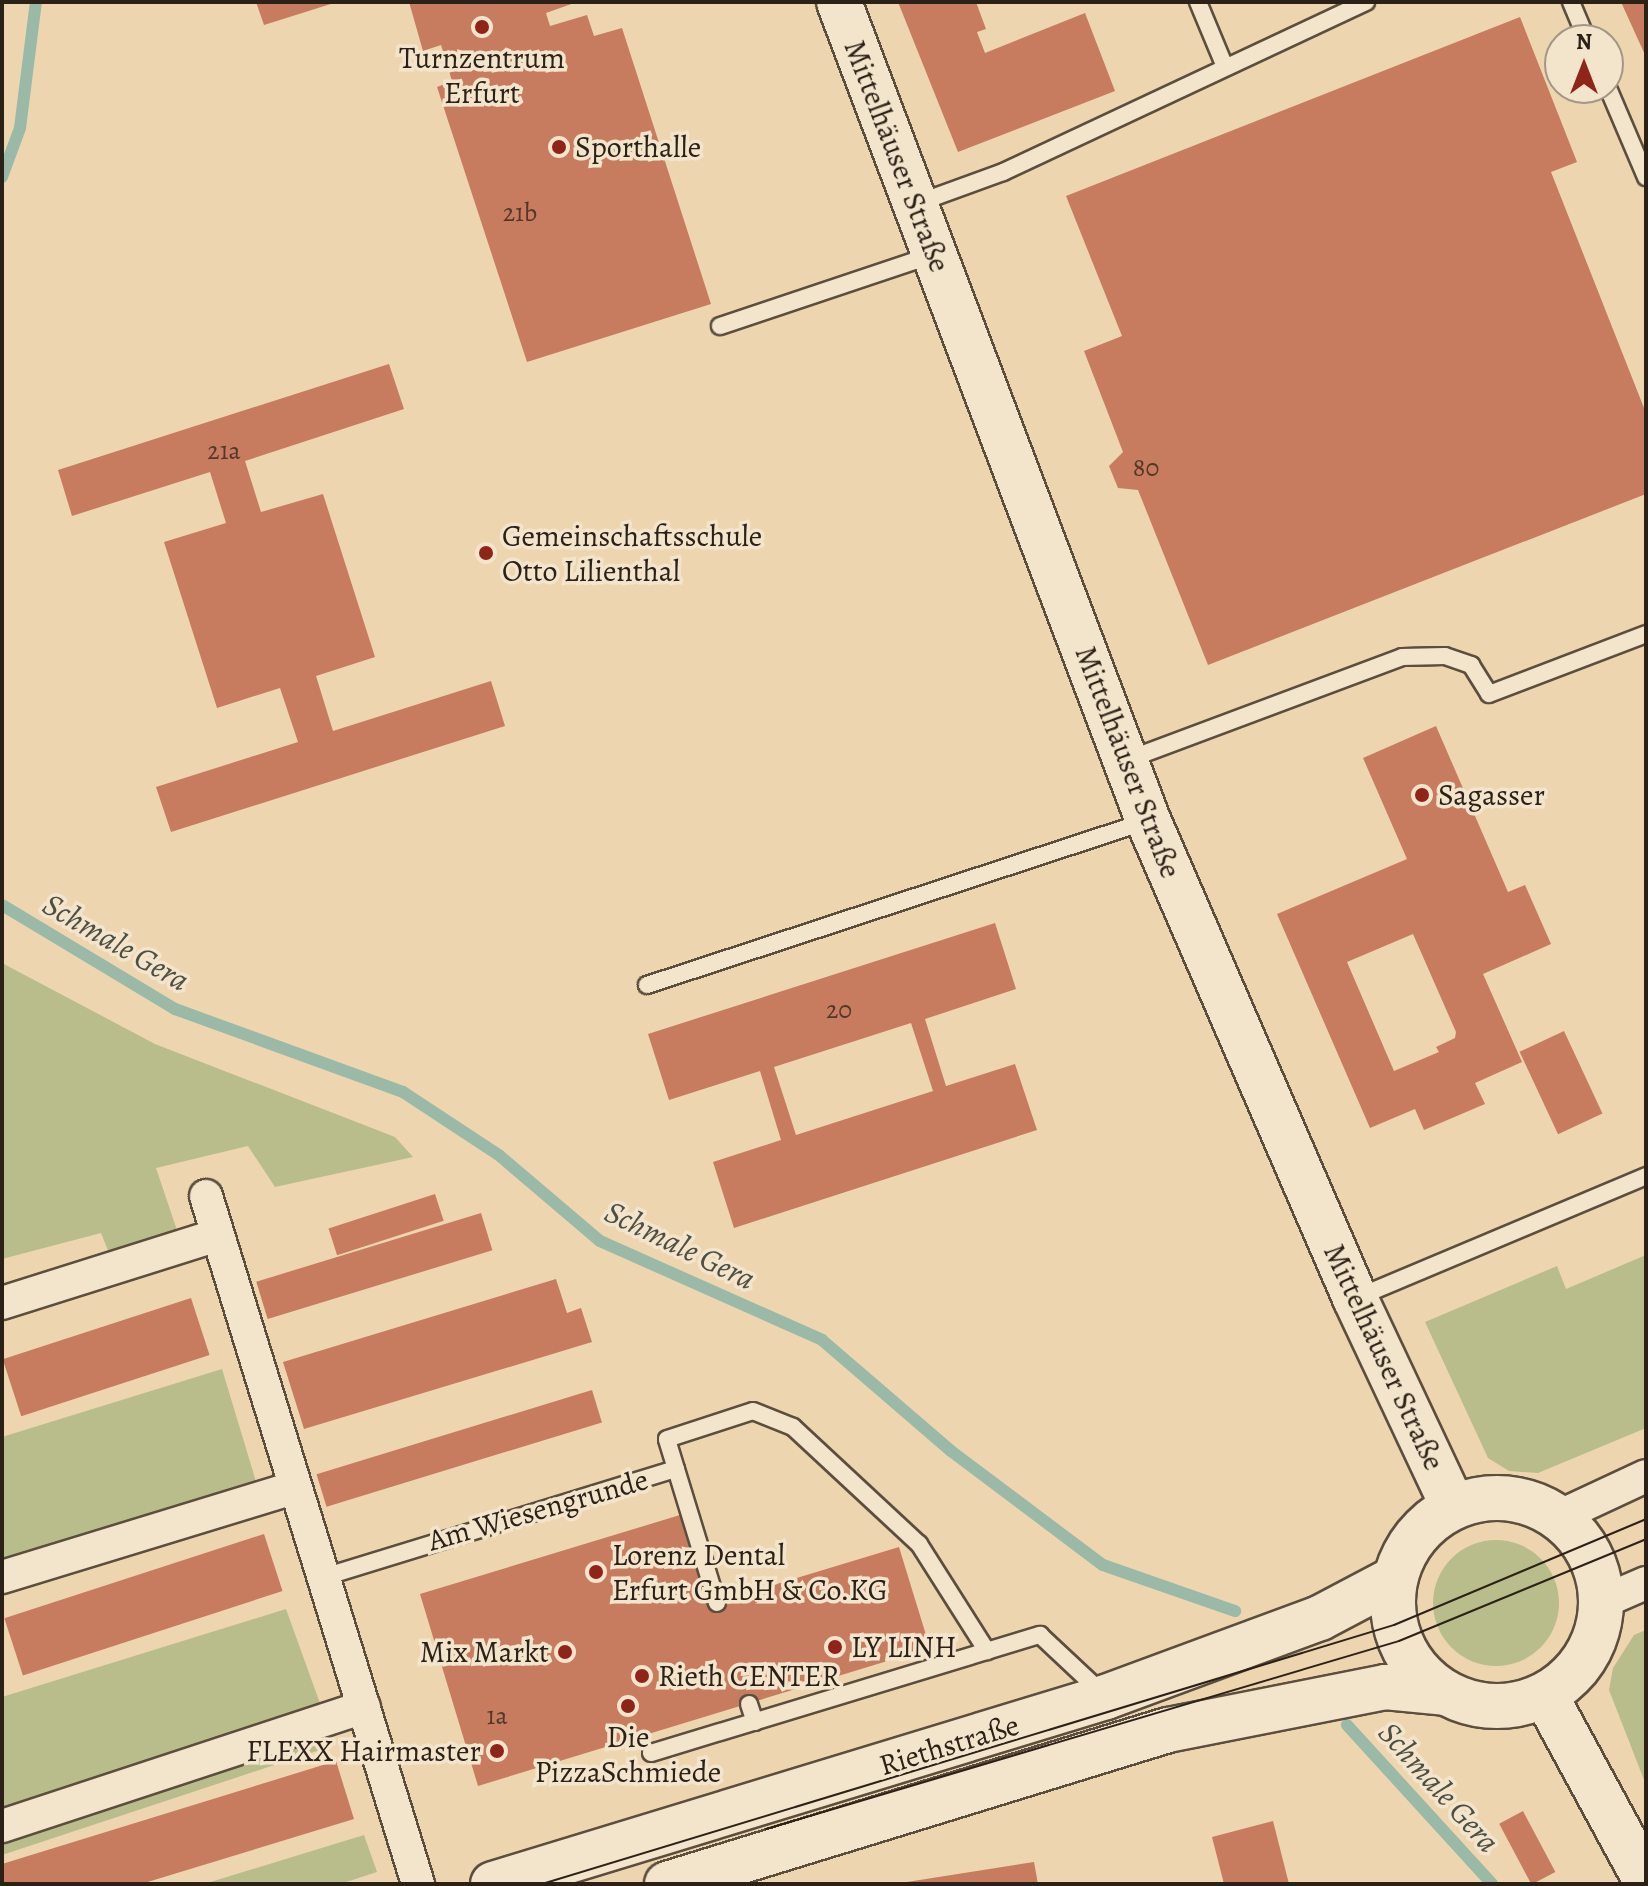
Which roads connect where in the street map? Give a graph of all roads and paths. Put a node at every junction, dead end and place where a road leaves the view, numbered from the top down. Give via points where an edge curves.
1 (839, 2) edge
2 (1198, 2) edge
3 (1366, 2) edge
4 (1571, 2) edge
5 (1580, 24) edge
6 (1225, 67) junction
7 (1615, 104) edge
8 (1646, 177) edge
9 (916, 203) junction
10 (934, 254) junction
11 (720, 326) dead end
12 (1646, 634) edge
13 (1126, 760) junction
14 (1148, 820) junction
15 (647, 985) dead end
16 (1646, 1176) edge
17 (206, 1196) dead end
18 (218, 1235) junction
19 (1355, 1298) junction
20 (2, 1303) edge
21 (676, 1469) junction
22 (1646, 1476) edge
23 (294, 1488) junction
24 (1453, 1506) junction
25 (1558, 1517) junction
26 (2, 1577) edge
27 (324, 1577) junction
28 (1394, 1579) junction
29 (1646, 1583) edge
30 (1602, 1602) junction
31 (717, 1603) dead end
32 (987, 1651) junction
33 (1445, 1693) junction
34 (1545, 1695) junction
35 (1106, 1697) junction
36 (749, 1704) dead end
37 (364, 1707) junction
38 (755, 1722) junction
39 (651, 1753) dead end
40 (2, 1826) edge
41 (1646, 1881) edge
42 (418, 1884) edge
43 (493, 1884) edge
44 (667, 1884) edge

1 - 9 main road, Mittelhäuser Straße
2 - 6 lane
3 - 6 lane
4 - 5 lane
6 - 9 lane via 1003,172
7 - 8 lane
9 - 10 main road, Mittelhäuser Straße
10 - 11 lane
10 - 13 main road, Mittelhäuser Straße
12 - 13 lane via 1489,694 1471,665 1445,656 1402,657
13 - 14 main road, Mittelhäuser Straße
14 - 15 lane
14 - 19 main road, Mittelhäuser Straße
16 - 19 lane
17 - 18 street
18 - 20 street
18 - 23 street
19 - 24 main road, Mittelhäuser Straße
21 - 27 lane, Am Wiesengrunde
21 - 31 lane
21 - 32 lane, Am Wiesengrunde via 667,1439 753,1411 793,1427 919,1544
22 - 25 street
23 - 26 street
23 - 27 street
24 - 25 main road, Mittelhäuser Straße via 1507,1498
24 - 28 main road, Mittelhäuser Straße via 1426,1524 1406,1549
25 - 30 main road, Mittelhäuser Straße via 1585,1546 1599,1577
27 - 37 street
28 - 33 main road, Mittelhäuser Straße via 1399,1641 1419,1672
28 - 35 main road, Riethstraße via 1320,1618
29 - 30 street
30 - 34 main road, Mittelhäuser Straße via 1598,1630 1586,1656
32 - 35 lane via 1040,1635
32 - 38 lane
33 - 34 main road, Mittelhäuser Straße via 1500,1705
33 - 44 main road, Riethstraße via 1385,1687 1168,1730
34 - 41 main road
35 - 43 main road, Riethstraße
36 - 38 lane
37 - 40 street
37 - 42 street
38 - 39 lane

